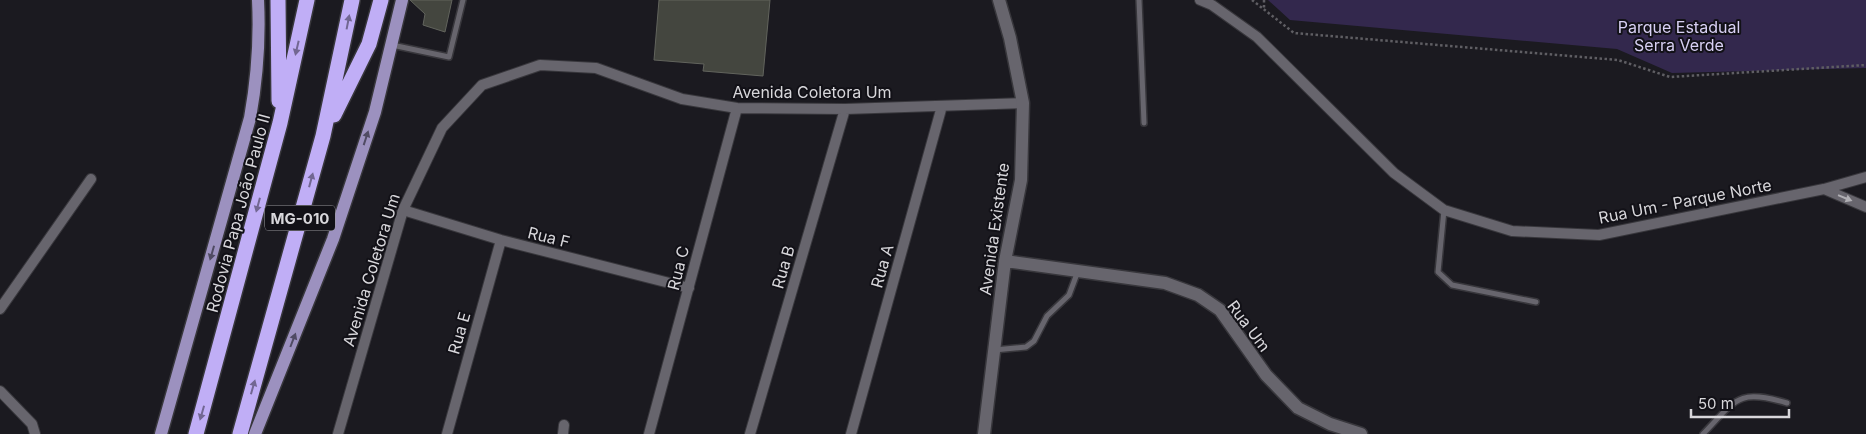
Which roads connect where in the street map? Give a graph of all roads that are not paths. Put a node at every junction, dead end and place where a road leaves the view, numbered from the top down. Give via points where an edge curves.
1 (258, 0) edge
2 (278, 0) edge
3 (307, 0) edge
4 (352, 0) edge
5 (381, 0) edge
6 (402, 0) edge
7 (463, 0) edge
8 (999, 0) edge
9 (1138, 0) edge
10 (1200, 0) edge
11 (392, 45) junction
12 (1023, 103) junction
13 (942, 106) junction
14 (737, 108) junction
15 (845, 109) junction
16 (280, 123) junction
17 (1144, 124) dead end
18 (323, 136) junction
19 (1866, 177) edge
20 (92, 179) dead end
21 (1824, 189) junction
22 (1866, 206) edge
23 (402, 210) junction
24 (1444, 210) junction
25 (501, 240) junction
26 (1005, 261) junction
27 (1078, 271) junction
28 (689, 288) junction
29 (1536, 302) dead end
30 (0, 309) edge
31 (994, 350) junction
32 (0, 391) edge
33 (1786, 403) dead end
34 (35, 434) edge
35 (161, 434) edge
36 (196, 434) edge
37 (240, 434) edge
38 (255, 434) edge
39 (338, 434) edge
40 (447, 434) edge
41 (649, 434) edge
42 (750, 434) edge
43 (851, 434) edge
44 (984, 434) edge
45 (1361, 434) edge
46 (1703, 434) edge

1 -> 35 main road via 256,80 250,118
2 - 16 highway
3 -> 16 highway, Rodovia Papa João Paulo II / MG-010
18 -> 4 highway, MG-010
5 - 18 highway via 369,44
6 - 11 main road
7 - 11 lane via 449,57
8 - 12 street, Avenida Existente
9 - 17 lane
10 - 24 street, Rua Um - Parque Norte via 1257,37 1394,173
38 -> 11 main road via 333,239 375,112
12 - 13 street, Avenida Coletora Um
12 - 26 street, Avenida Existente via 1021,180
13 - 15 street, Avenida Coletora Um
13 - 43 street, Rua A
14 - 15 street, Avenida Coletora Um
14 - 23 street, Avenida Coletora Um via 682,99 596,68 540,65 482,85 442,128
14 - 28 street, Rua C
15 - 42 street, Rua B
16 -> 36 highway, Rodovia Papa João Paulo II / MG-010
37 -> 18 highway, MG-010
19 - 21 street, Rua Um - Parque Norte
20 - 30 street
21 -> 22 street
21 - 24 street, Rua Um - Parque Norte via 1599,234 1512,231
23 - 25 street, Rua F
23 - 39 street, Avenida Coletora Um
24 - 29 lane via 1438,272 1443,278 1452,285
25 - 28 street, Rua F
25 - 40 street, Rua E
26 - 27 street, Rua Um
26 - 31 street, Avenida Existente
27 - 31 lane via 1070,295 1047,316 1034,341 1026,347
27 - 45 street, Rua Um via 1165,283 1198,295 1220,310 1266,375 1298,408 1330,424
28 - 41 street, Rua C
31 - 44 street, Avenida Existente
32 - 34 street via 32,424
33 - 46 lane via 1762,395 1749,395 1734,403

